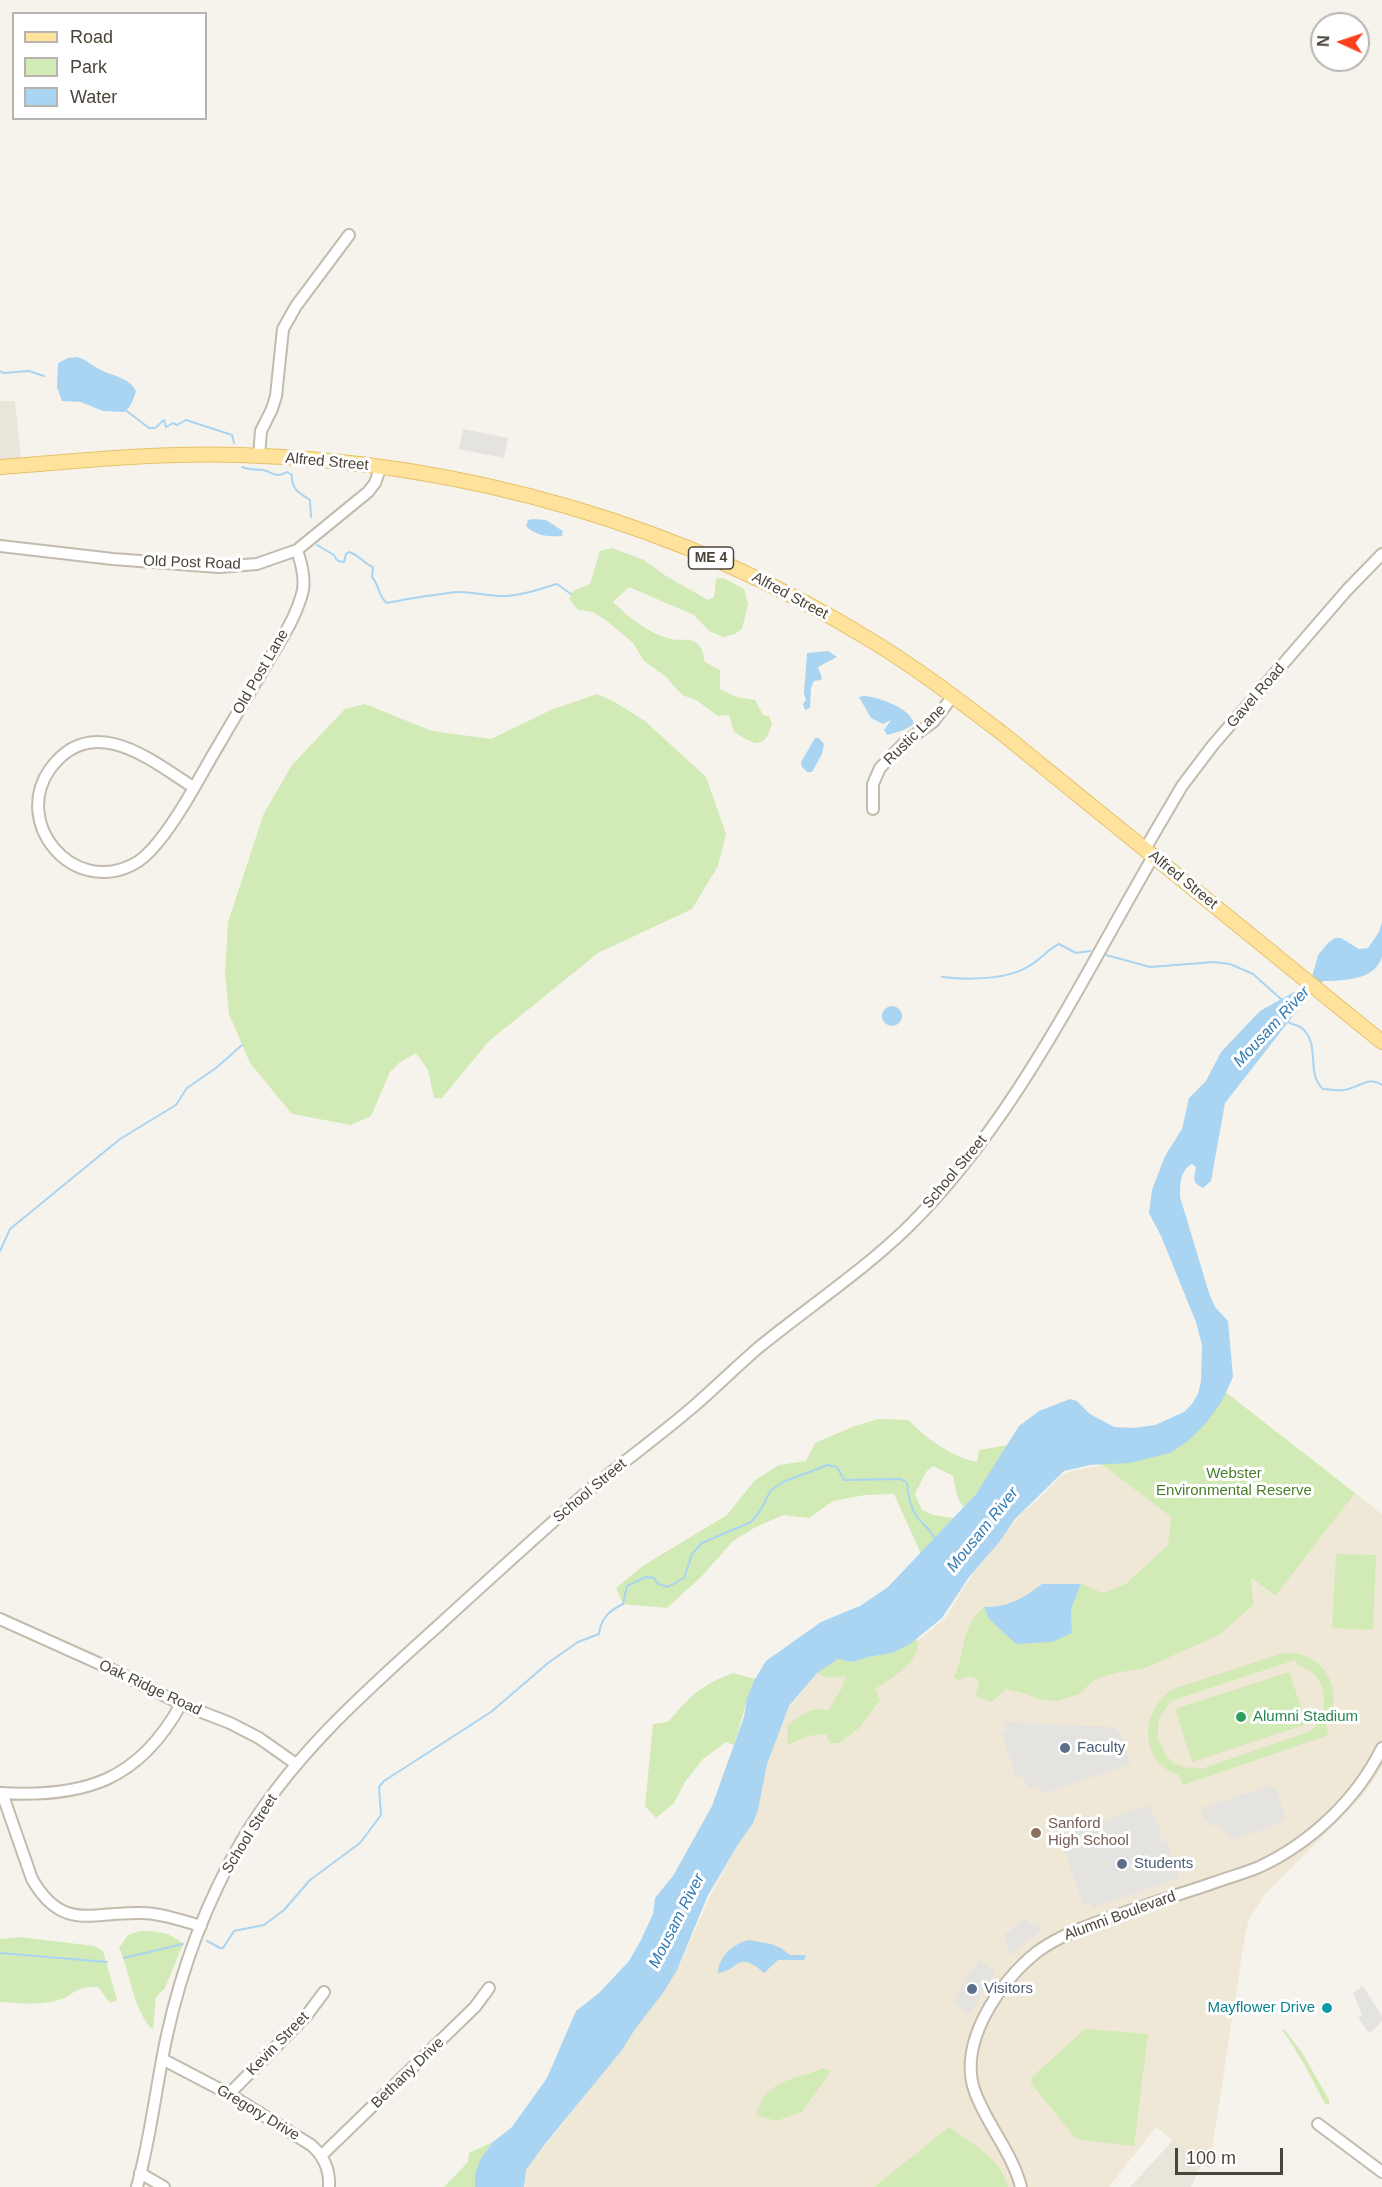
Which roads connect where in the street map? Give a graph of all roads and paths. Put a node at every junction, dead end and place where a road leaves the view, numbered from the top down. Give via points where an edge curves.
1 (349, 235) dead end
2 (260, 456) junction
3 (381, 466) junction
4 (0, 467) edge
5 (0, 546) edge
6 (297, 550) junction
7 (1382, 554) edge
8 (954, 696) junction
9 (193, 787) junction
10 (873, 809) dead end
11 (1149, 852) junction
12 (1382, 1042) edge
13 (0, 1619) edge
14 (181, 1704) junction
15 (1382, 1748) edge
16 (296, 1764) junction
17 (1, 1793) edge
18 (201, 1926) junction
19 (489, 1988) dead end
20 (324, 1992) dead end
21 (162, 2059) junction
22 (229, 2094) junction
23 (1318, 2124) dead end
24 (322, 2155) junction
25 (1382, 2172) edge
26 (140, 2173) junction
27 (136, 2187) edge
28 (164, 2187) edge
29 (329, 2187) edge
30 (1021, 2187) edge

1 - 2 street via 283,329 276,396 261,431
2 - 3 main road, Alfred Street / ME 4
2 - 4 main road, Alfred Street / ME 4 via 122,457
3 - 6 street, Old Post Road via 368,492
3 - 8 main road, Alfred Street / ME 4 via 481,483 545,499 681,545 812,606
5 - 6 street, Old Post Road via 219,567 257,564
6 - 9 street, Old Post Lane via 303,582 295,614
7 - 11 street, Gavel Road via 1213,745 1182,786
8 - 10 street, Rustic Lane via 933,722 906,741 880,768 873,784
8 - 11 main road, Alfred Street / ME 4
9 - 9 street, Old Post Lane via 150,852 122,869 100,872 68,862 52,846 39,820 40,792 51,768 72,750 89,744 125,746
11 - 12 main road, Alfred Street / ME 4
11 - 16 street, School Street via 1033,1067 998,1120 907,1228 580,1498 346,1710
13 - 14 street, Oak Ridge Road
14 - 16 street, Oak Ridge Road via 259,1738
14 - 17 street via 152,1748 108,1779 62,1792
15 - 30 street, Alumni Boulevard via 1342,1805 1290,1849 1257,1868 1077,1930 1048,1944 1012,1975 982,2024 973,2048 971,2072 975,2093
16 - 18 street, School Street via 243,1839
17 - 18 street via 32,1880 54,1907 92,1917 141,1912
18 - 21 street, School Street via 182,1978
19 - 24 street, Bethany Drive via 475,2007
20 - 22 street, Kevin Street via 307,2015
21 - 22 street, Gregory Drive
21 - 26 street, School Street
22 - 24 street, Gregory Drive via 295,2133
23 - 25 street
24 - 29 street
26 - 27 street, School Street
26 - 28 street

